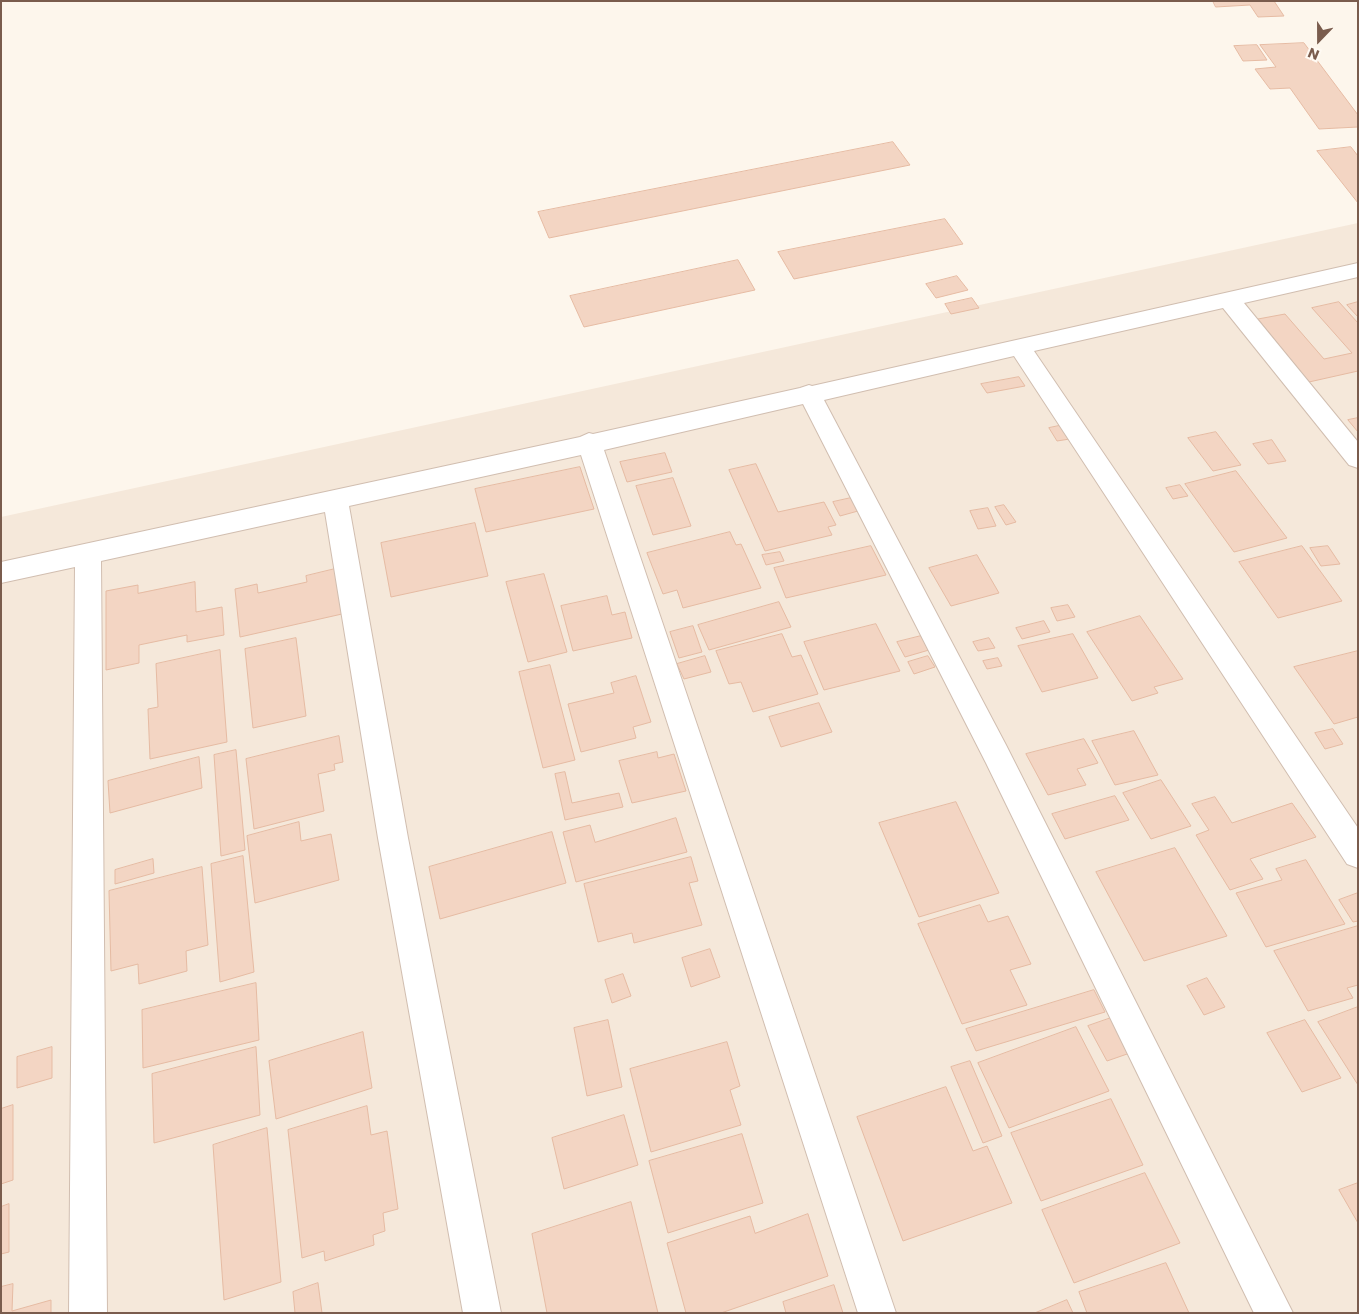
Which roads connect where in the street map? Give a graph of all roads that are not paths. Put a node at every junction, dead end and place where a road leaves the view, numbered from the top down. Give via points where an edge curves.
1 (1358, 270) edge
2 (1228, 299) junction
3 (1019, 346) junction
4 (809, 393) junction
5 (589, 442) junction
6 (1358, 459) edge
7 (335, 499) junction
8 (88, 554) junction
9 (1, 573) edge
10 (1358, 854) edge
11 (88, 1313) edge
12 (482, 1313) edge
13 (877, 1313) edge
14 (1274, 1313) edge

1 - 2 street
2 - 3 street
2 - 6 street
3 - 4 street
3 - 10 street
4 - 5 street
4 - 14 street via 996,754
5 - 7 street
5 - 13 street
7 - 8 street
7 - 12 street via 395,848
8 - 9 street
8 - 11 street

